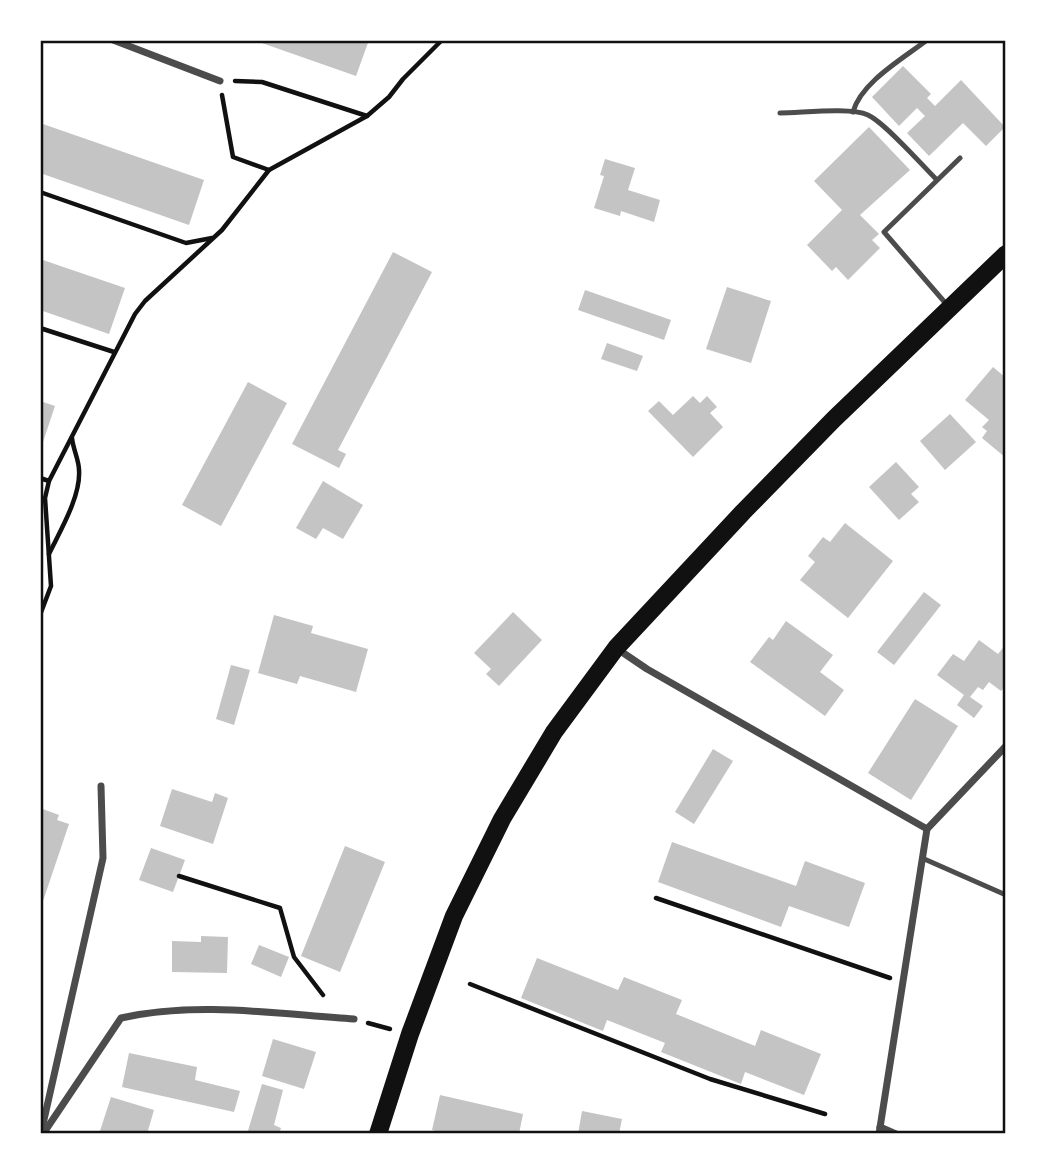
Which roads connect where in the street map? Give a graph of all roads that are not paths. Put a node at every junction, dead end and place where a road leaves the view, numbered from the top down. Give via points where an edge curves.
1 (113, 40) edge
2 (927, 40) edge
3 (220, 81) road end
4 (853, 111) junction
5 (780, 113) dead end
6 (960, 158) dead end
7 (936, 179) junction
8 (1005, 254) edge
9 (950, 308) junction
10 (616, 648) junction
11 (1006, 746) edge
12 (101, 786) dead end
13 (927, 829) junction
14 (922, 858) junction
15 (1006, 895) edge
16 (354, 1019) road end
17 (880, 1130) edge
18 (42, 1134) edge
19 (378, 1134) edge
20 (896, 1134) edge

1 - 3 street
2 - 4 lane via 900,57 861,95
4 - 5 lane
4 - 7 lane via 874,118
6 - 7 lane
7 - 9 lane via 884,232
8 - 9 main road
9 - 10 main road via 834,419
10 - 13 street
10 - 19 main road via 554,732 502,819 454,916
11 - 13 street
12 - 18 street via 103,858
13 - 14 street
14 - 15 lane
14 - 17 street
16 - 18 street via 246,1011 151,1012 121,1018
17 - 20 street

